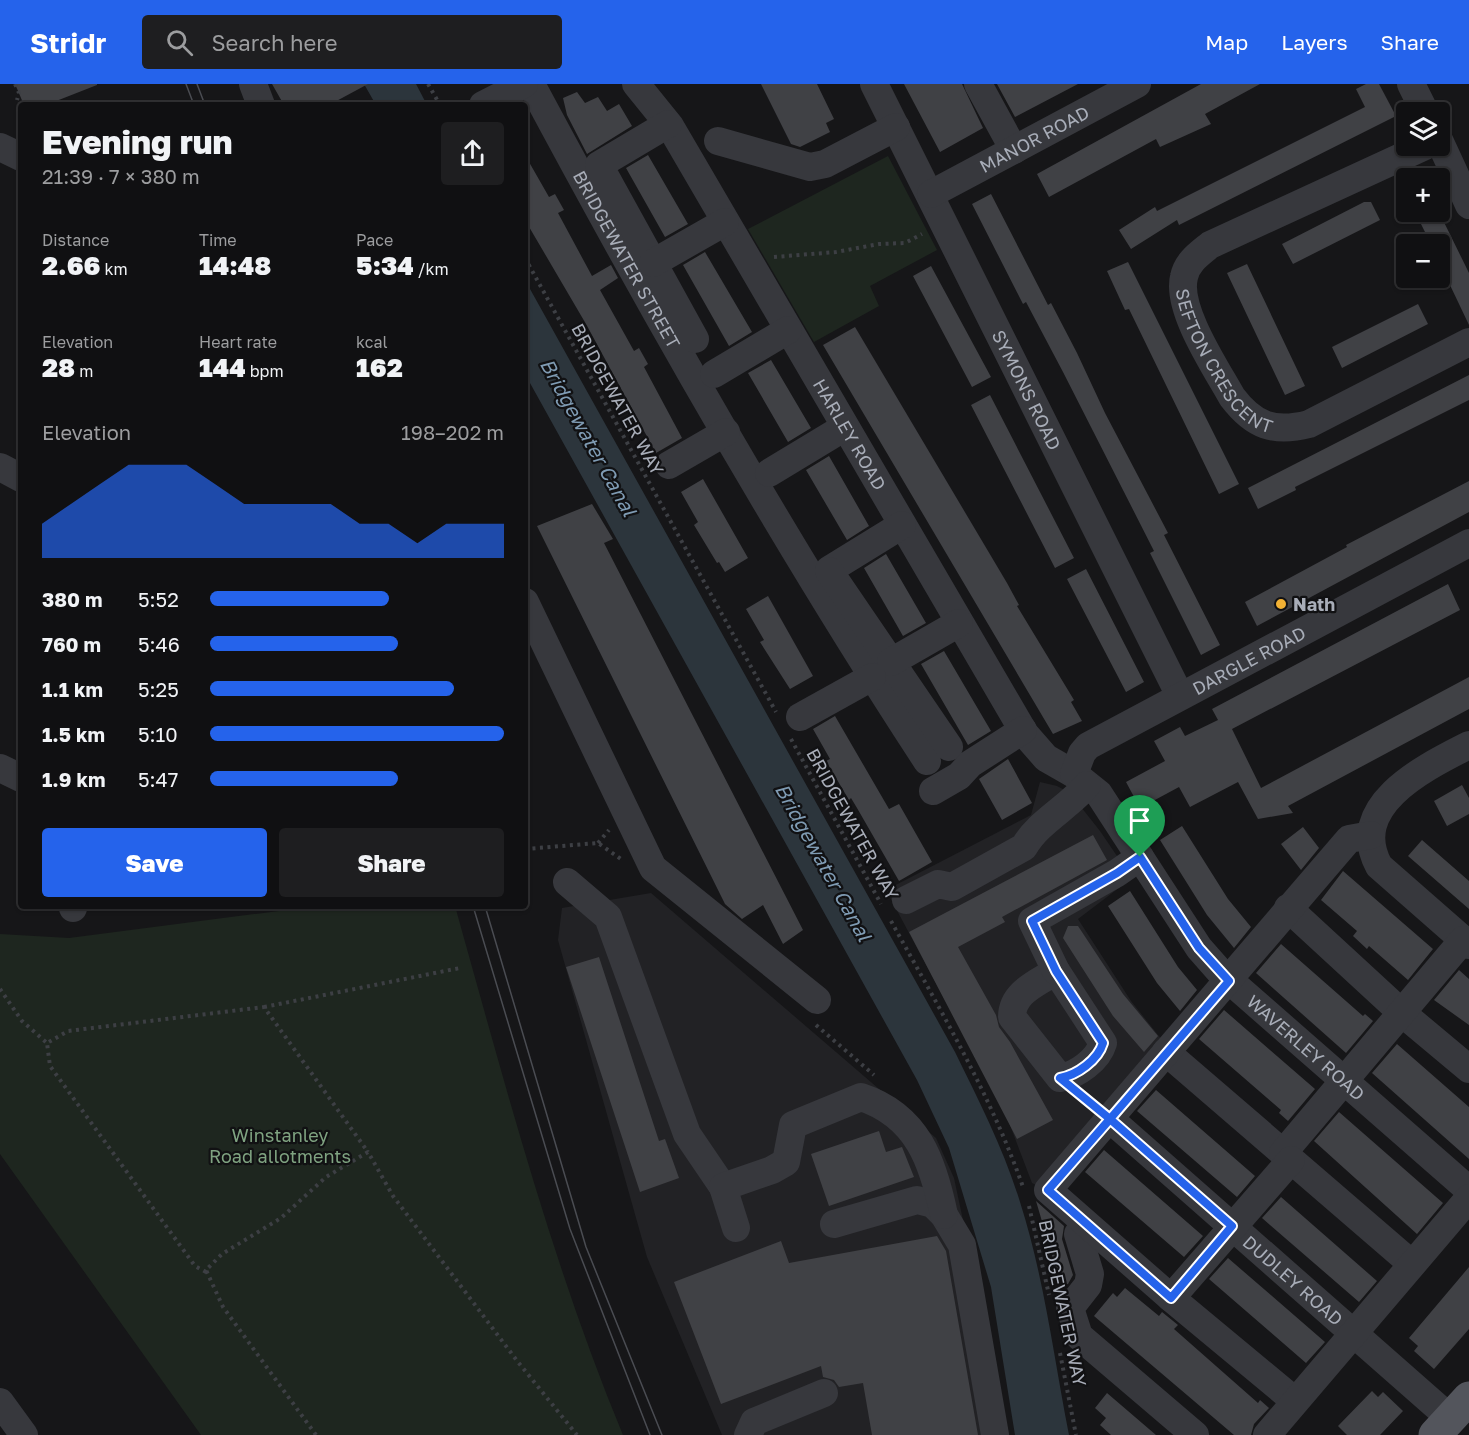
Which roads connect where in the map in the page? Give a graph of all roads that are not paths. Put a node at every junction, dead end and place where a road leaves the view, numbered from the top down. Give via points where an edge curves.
1 (253, 84) edge
2 (524, 84) edge
3 (531, 84) edge
4 (874, 84) edge
5 (978, 84) edge
6 (1137, 84) edge
7 (1411, 84) edge
8 (640, 87) edge
9 (260, 102) edge
10 (489, 102) edge
11 (1420, 102) edge
12 (668, 124) junction
13 (896, 127) junction
14 (718, 141) dead end
15 (0, 147) edge
16 (1014, 150) junction
17 (18, 156) edge
18 (1403, 156) edge
19 (1446, 156) edge
20 (931, 194) junction
21 (1469, 205) edge
22 (725, 222) junction
23 (653, 263) junction
24 (788, 330) junction
25 (1469, 342) edge
26 (714, 374) junction
27 (845, 427) junction
28 (726, 432) junction
29 (669, 465) dead end
30 (0, 466) edge
31 (769, 473) junction
32 (18, 476) edge
33 (902, 525) junction
34 (1469, 543) edge
35 (829, 570) junction
36 (528, 608) edge
37 (959, 623) junction
38 (881, 669) junction
39 (1180, 696) junction
40 (790, 724) road end
41 (1023, 730) junction
42 (1469, 745) edge
43 (938, 754) dead end
44 (0, 768) edge
45 (18, 777) edge
46 (1081, 779) junction
47 (933, 791) dead end
48 (1371, 835) junction
49 (1140, 857) junction
50 (567, 882) dead end
51 (1288, 909) junction
52 (894, 910) road end
53 (1466, 943) edge
54 (1056, 971) dead end
55 (1229, 981) junction
56 (816, 1000) dead end
57 (1402, 1012) junction
58 (1166, 1052) junction
59 (1469, 1069) edge
60 (1345, 1082) junction
61 (1110, 1119) junction
62 (1287, 1156) junction
63 (723, 1187) junction
64 (1469, 1191) edge
65 (1469, 1198) edge
66 (944, 1215) junction
67 (834, 1224) dead end
68 (1232, 1226) junction
69 (736, 1228) dead end
70 (1078, 1234) dead end
71 (1412, 1264) junction
72 (1171, 1298) junction
73 (1352, 1333) junction
74 (998, 1391) dead end
75 (824, 1393) dead end
76 (1295, 1401) junction
77 (0, 1402) edge
78 (1452, 1417) edge
79 (24, 1435) edge
80 (748, 1435) edge
81 (996, 1435) edge
82 (1007, 1435) edge
83 (1195, 1435) edge
84 (1267, 1435) edge

1 - 9 street
2 - 10 street
3 - 28 street, BRIDGEWATER STREET
4 - 13 street, SYMONS ROAD
5 - 16 street
6 - 16 street, MANOR ROAD
7 - 11 street
8 - 12 street, HARLEY ROAD
12 - 22 street, HARLEY ROAD
12 - 23 street via 599,165
13 - 14 street via 825,164 810,167
13 - 20 street, SYMONS ROAD
15 - 17 street
16 - 20 street, MANOR ROAD
18 - 25 street, SEFTON CRESCENT via 1210,245 1192,259 1184,276 1183,300 1243,411 1264,425 1287,430 1309,424
19 - 21 street
20 - 39 street, SYMONS ROAD
22 - 23 street
22 - 24 street, HARLEY ROAD
23 - 26 street
24 - 26 street
24 - 27 street, HARLEY ROAD
26 - 31 street
27 - 31 street
27 - 33 street, HARLEY ROAD
28 - 29 street
28 - 38 street, BRIDGEWATER STREET
30 - 32 street
31 - 35 street
33 - 35 street
33 - 37 street, HARLEY ROAD
34 - 39 street, DARGLE ROAD
35 - 38 street
36 - 56 street via 653,868
37 - 38 street
37 - 41 street, HARLEY ROAD
38 - 40 street
38 - 43 street, BRIDGEWATER STREET
39 - 46 street, DARGLE ROAD via 1088,746 1082,753
41 - 46 street, HARLEY ROAD via 1046,758
41 - 47 street
42 - 48 street via 1408,778 1378,812
44 - 45 street
46 - 49 street, WAVERLEY ROAD via 1099,794
46 - 52 street, DARGLE ROAD via 1075,800 1030,838 1024,848 952,886 938,884
48 - 51 street via 1349,839
48 - 53 street via 1373,855 1379,866
49 - 54 street via 1032,921
49 - 55 street, WAVERLEY ROAD via 1199,948
50 - 63 street via 608,918 687,1134
51 - 55 street
51 - 57 street
53 - 57 street
55 - 58 street
55 - 60 street, WAVERLEY ROAD
57 - 59 street
57 - 60 street
58 - 61 street
58 - 62 street
60 - 62 street
60 - 64 street, WAVERLEY ROAD
61 - 68 street, DUDLEY ROAD
61 - 72 street via 1048,1190
62 - 68 street
62 - 71 street
63 - 66 street via 786,1162 793,1125 861,1097 917,1136 935,1172
63 - 69 street
65 - 71 street
66 - 67 street via 933,1203 917,1200
66 - 81 street via 962,1245
68 - 72 street
68 - 73 street, DUDLEY ROAD
70 - 83 street via 1090,1274 1088,1285 1070,1308 1069,1340
71 - 73 street
72 - 76 street
73 - 76 street
73 - 78 street, DUDLEY ROAD
74 - 82 street
75 - 80 street via 754,1422
76 - 84 street
77 - 79 street

